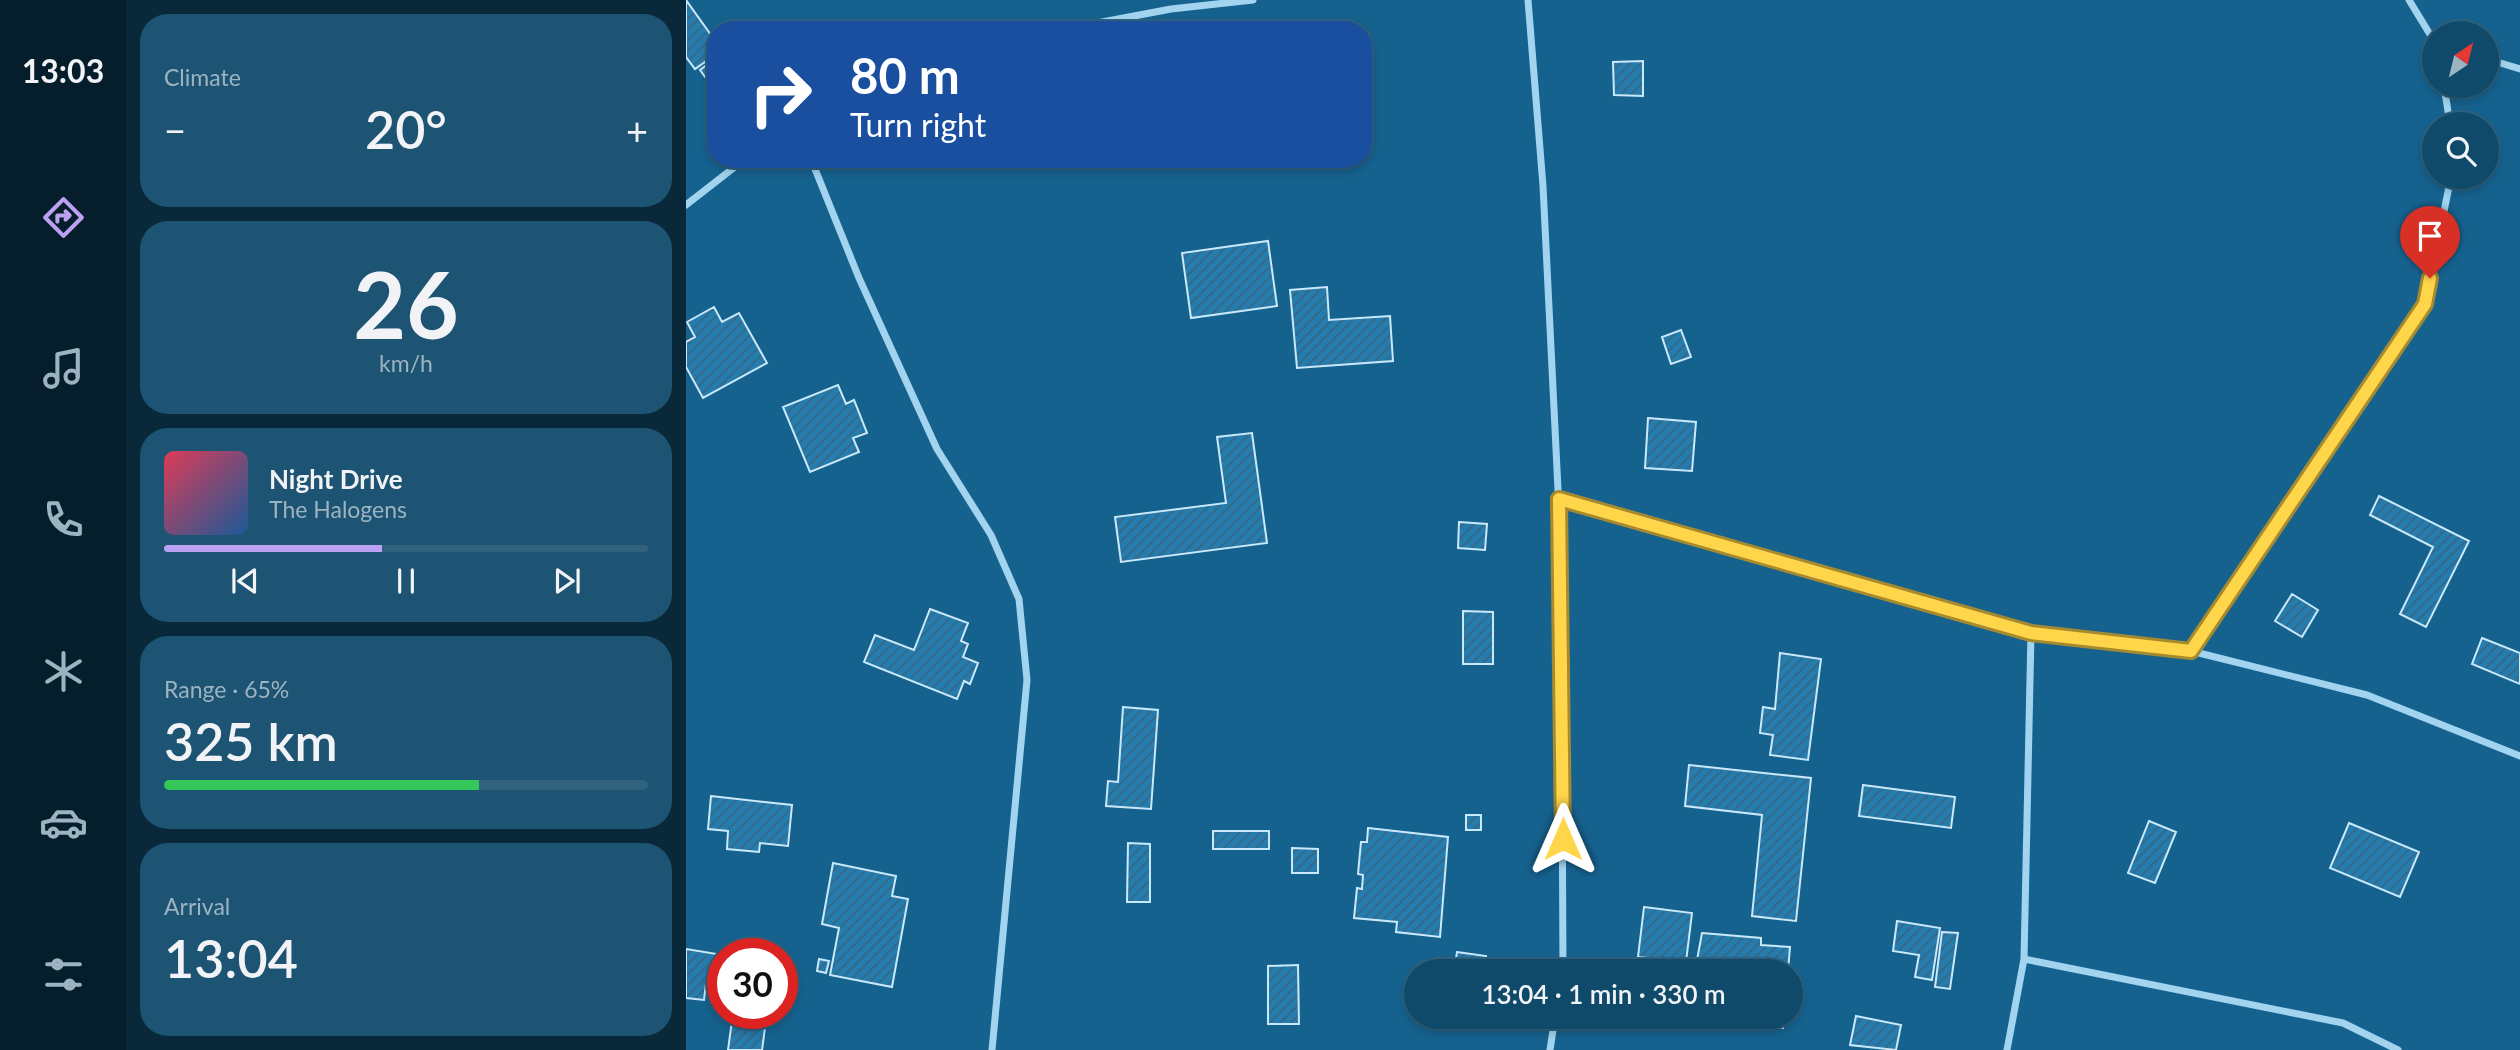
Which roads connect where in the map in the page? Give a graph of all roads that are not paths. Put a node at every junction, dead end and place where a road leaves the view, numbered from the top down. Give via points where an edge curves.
1 (1169, 0) edge
2 (1253, 0) edge
3 (1528, 0) edge
4 (2409, 0) edge
5 (1171, 9) junction
6 (1108, 21) edge
7 (2422, 21) edge
8 (2499, 63) edge
9 (2520, 69) edge
10 (733, 168) edge
11 (815, 168) edge
12 (2449, 189) edge
13 (686, 205) edge
14 (1559, 499) junction
15 (2031, 633) junction
16 (2191, 651) junction
17 (2520, 756) edge
18 (1563, 959) edge
19 (2024, 959) junction
20 (1553, 1029) edge
21 (992, 1050) edge
22 (1550, 1050) edge
23 (2007, 1050) edge
24 (2398, 1050) edge

1 - 5 street
2 - 5 street
3 - 14 street
4 - 7 street
5 - 6 street
8 - 9 street
10 - 13 street
11 - 21 street via 937,449 991,535 1019,599 1027,680
12 - 16 street via 2425,304
14 - 15 street
14 - 18 street
15 - 16 street
15 - 19 street
16 - 17 street via 2367,695
19 - 23 street
19 - 24 street via 2343,1023
20 - 22 street

